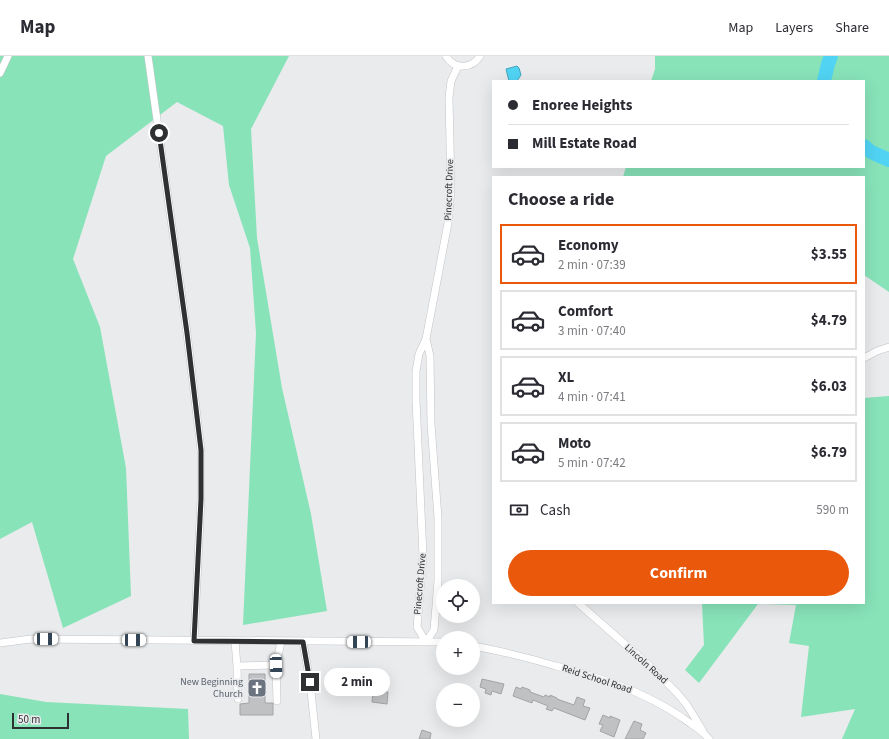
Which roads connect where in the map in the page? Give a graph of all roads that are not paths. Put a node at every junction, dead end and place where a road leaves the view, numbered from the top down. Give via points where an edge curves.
1 (8, 56) edge
2 (148, 56) edge
3 (446, 56) edge
4 (480, 56) edge
5 (458, 66) junction
6 (0, 73) edge
7 (426, 338) junction
8 (889, 347) edge
9 (865, 357) edge
10 (579, 604) edge
11 (194, 641) junction
12 (235, 641) junction
13 (281, 642) junction
14 (303, 642) junction
15 (426, 642) junction
16 (436, 642) edge
17 (0, 643) edge
18 (480, 647) edge
19 (237, 666) junction
20 (276, 666) junction
21 (238, 699) dead end
22 (277, 701) dead end
23 (704, 733) junction
24 (316, 739) edge
25 (710, 739) edge

1 - 6 street
2 - 11 street via 201,450
3 - 5 street via 450,62
4 - 5 street via 471,65
5 - 7 street, Pinecroft Drive via 451,81 449,97 451,189 448,224
7 - 15 street, Pinecroft Drive via 430,356 438,518 438,582 434,630
7 - 15 street, Pinecroft Drive via 416,372 424,556 417,628
8 - 9 street
10 - 23 street, Lincoln Road via 677,693
11 - 12 street
11 - 17 street via 31,639
12 - 13 street
12 - 19 street
13 - 14 street
13 - 20 street
14 - 15 street
14 - 24 street
15 - 16 street
18 - 23 street, Reid School Road via 534,659 622,686 664,706
19 - 20 street
19 - 21 street
20 - 22 street
23 - 25 street, Reid School Road

